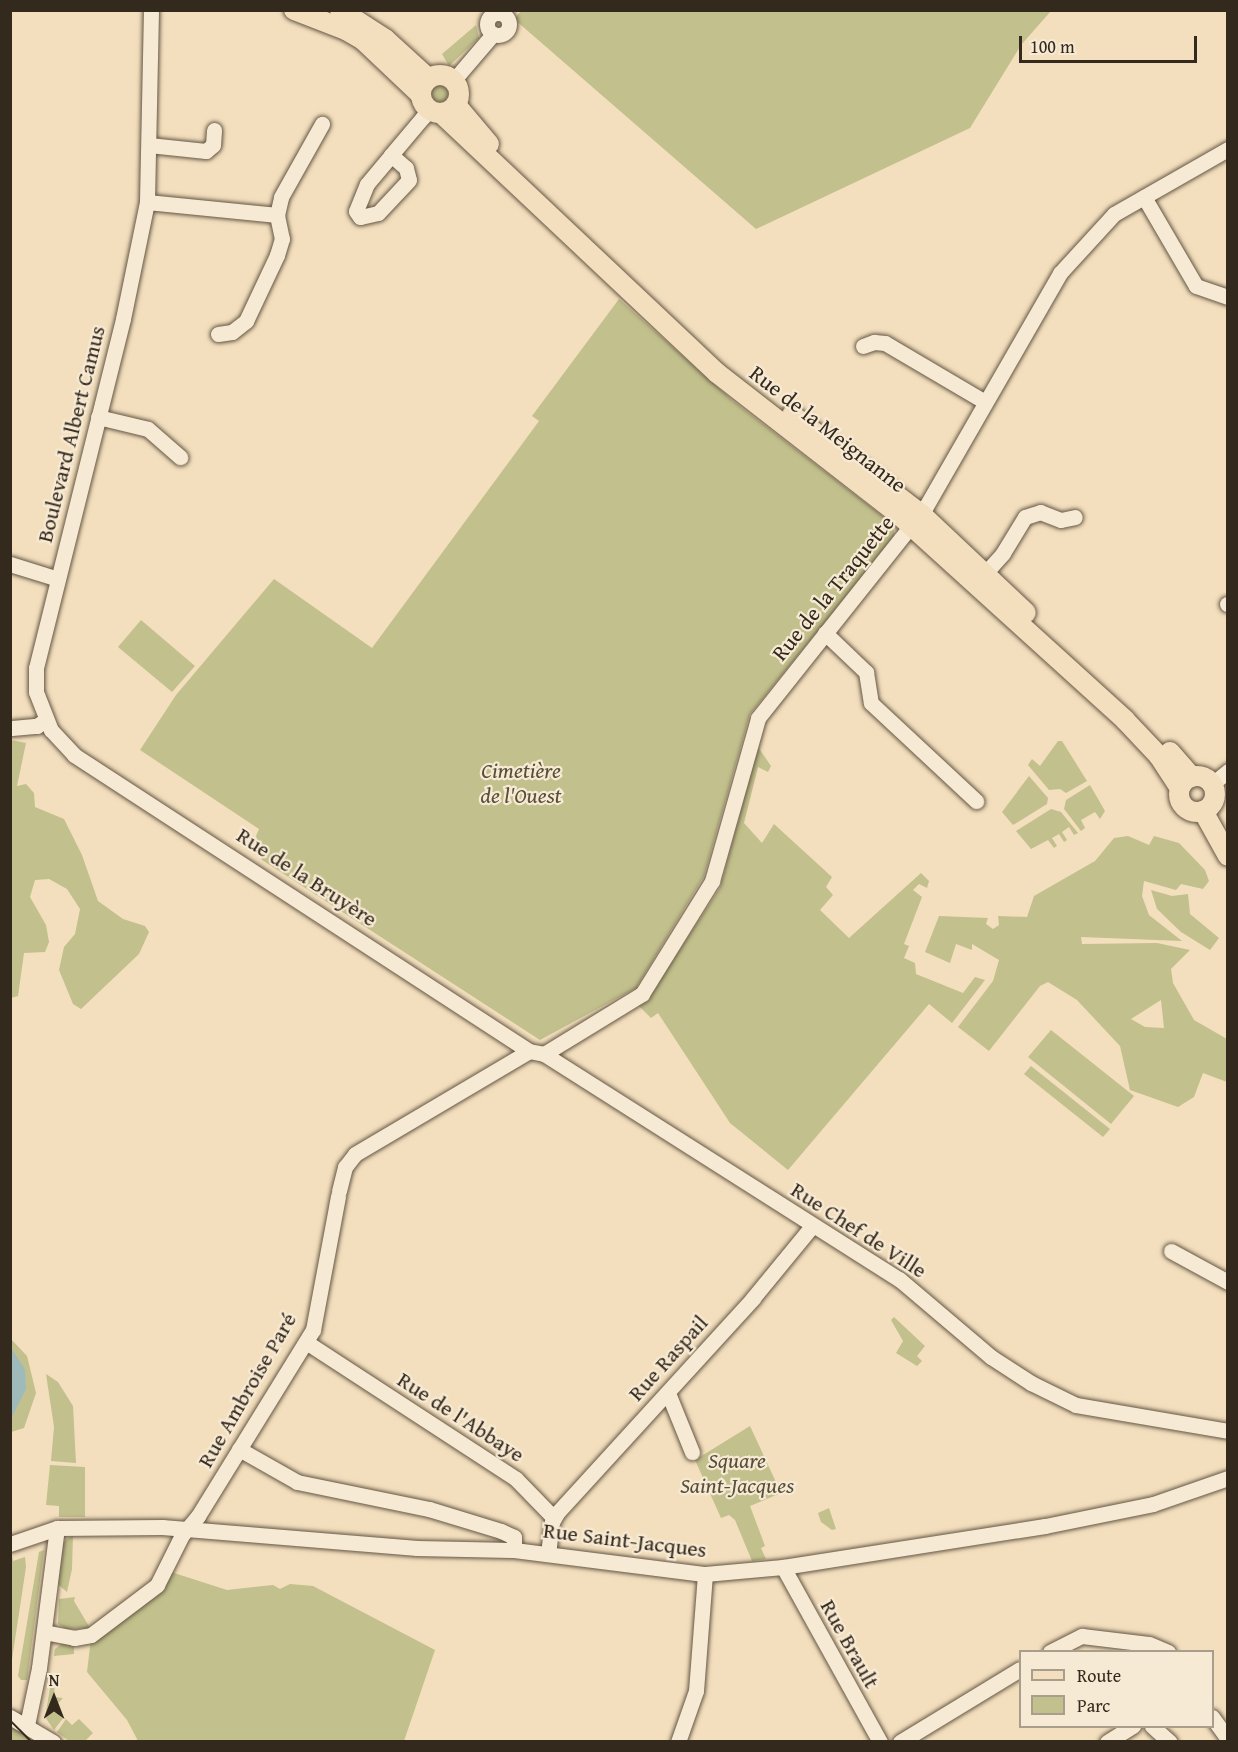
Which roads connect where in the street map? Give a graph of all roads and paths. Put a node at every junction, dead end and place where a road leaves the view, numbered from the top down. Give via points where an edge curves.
1 (152, 10) edge
2 (294, 10) edge
3 (339, 10) edge
4 (509, 14) edge
5 (453, 81) joint
6 (435, 100) junction
7 (322, 124) dead end
8 (214, 130) dead end
9 (149, 145) junction
10 (1227, 149) edge
11 (392, 155) dead end
12 (1144, 197) junction
13 (147, 202) junction
14 (277, 215) junction
15 (1227, 297) edge
16 (218, 334) dead end
17 (863, 346) dead end
18 (985, 402) junction
19 (99, 417) junction
20 (180, 457) dead end
21 (1075, 517) dead end
22 (916, 520) junction
23 (10, 564) edge
24 (58, 579) junction
25 (979, 579) junction
26 (825, 633) junction
27 (48, 725) junction
28 (12, 728) dead end
29 (1227, 771) edge
30 (1186, 782) junction
31 (1212, 784) junction
32 (976, 801) dead end
33 (1203, 812) junction
34 (1227, 856) edge
35 (536, 1052) junction
36 (813, 1225) junction
37 (1171, 1251) dead end
38 (1227, 1282) edge
39 (306, 1342) junction
40 (668, 1393) junction
41 (1227, 1431) edge
42 (239, 1449) junction
43 (692, 1452) dead end
44 (1227, 1478) edge
45 (554, 1518) junction
46 (57, 1528) junction
47 (189, 1528) junction
48 (10, 1544) edge
49 (514, 1550) junction
50 (548, 1554) junction
51 (783, 1567) junction
52 (705, 1574) junction
53 (44, 1632) junction
54 (1054, 1650) edge
55 (1163, 1650) edge
56 (1019, 1670) edge
57 (10, 1717) edge
58 (1214, 1720) edge
59 (27, 1725) junction
60 (1130, 1728) edge
61 (1154, 1728) edge
62 (1227, 1739) edge
63 (53, 1742) edge
64 (678, 1742) edge
65 (880, 1742) edge
66 (900, 1742) edge
67 (1107, 1742) edge
68 (1170, 1742) edge

1 - 9 street, Boulevard Albert Camus
2 - 6 main road, Rue de la Meignanne via 363,40
3 - 6 main road, Rue de la Meignanne via 385,39
4 - 5 street via 489,18 488,28 493,34
5 - 6 main road via 443,75
6 - 11 street
6 - 22 main road, Rue de la Meignanne via 717,373
7 - 14 street via 281,196
8 - 9 street via 213,145 206,151
9 - 13 street, Boulevard Albert Camus
10 - 12 street, Rue de la Traquette
12 - 15 street via 1196,286
12 - 18 street, Rue de la Traquette via 1114,214 1060,273
13 - 14 street
13 - 19 street, Boulevard Albert Camus
14 - 16 street via 282,239 246,321 232,332
17 - 18 street via 885,343
18 - 22 street, Rue de la Traquette
19 - 20 street via 147,429
19 - 24 street, Boulevard Albert Camus
21 - 25 street via 1061,520 1040,512 1025,517
22 - 25 main road, Rue de la Meignanne
22 - 26 street, Rue de la Traquette
23 - 24 street
24 - 27 street, Boulevard Albert Camus via 36,668 36,692
25 - 30 main road, Rue de la Meignanne via 1138,717
26 - 32 street via 866,672 871,703
26 - 35 street, Rue de la Traquette via 758,718 712,880 642,994
27 - 28 street
27 - 35 street, Rue de la Bruyère via 74,754
29 - 31 street
30 - 31 main road via 1204,777
30 - 33 main road via 1180,802 1186,809
31 - 33 main road via 1213,802
33 - 34 main road
35 - 36 street, Rue Chef de Ville
35 - 39 street, Rue Ambroise Paré via 355,1154 345,1167 338,1193 314,1325
36 - 40 street, Rue Raspail
36 - 41 street, Rue Chef de Ville via 898,1279 1012,1372 1072,1404
37 - 38 street
39 - 42 street, Rue Ambroise Paré
39 - 45 street, Rue de l'Abbaye via 516,1479
40 - 43 street
40 - 45 street, Rue Raspail
42 - 47 street, Rue Ambroise Paré
42 - 49 street via 297,1482 429,1509 501,1531 514,1538
44 - 51 street, Rue Saint-Jacques via 1142,1506 1045,1526
45 - 50 street
46 - 47 street, Rue Saint-Jacques
46 - 48 street, Rue Saint-Jacques
46 - 53 street
47 - 49 street, Rue Saint-Jacques via 417,1548
47 - 53 street, Rue Ambroise Paré via 157,1585 96,1633 80,1638
49 - 50 street, Rue Saint-Jacques
50 - 52 street, Rue Saint-Jacques
51 - 52 street, Rue Saint-Jacques
51 - 65 street, Rue Brault
52 - 64 street via 696,1691
53 - 59 street
54 - 55 street via 1082,1636 1149,1644
56 - 66 street
57 - 59 street
58 - 62 street
59 - 63 street
60 - 67 street
61 - 68 street

